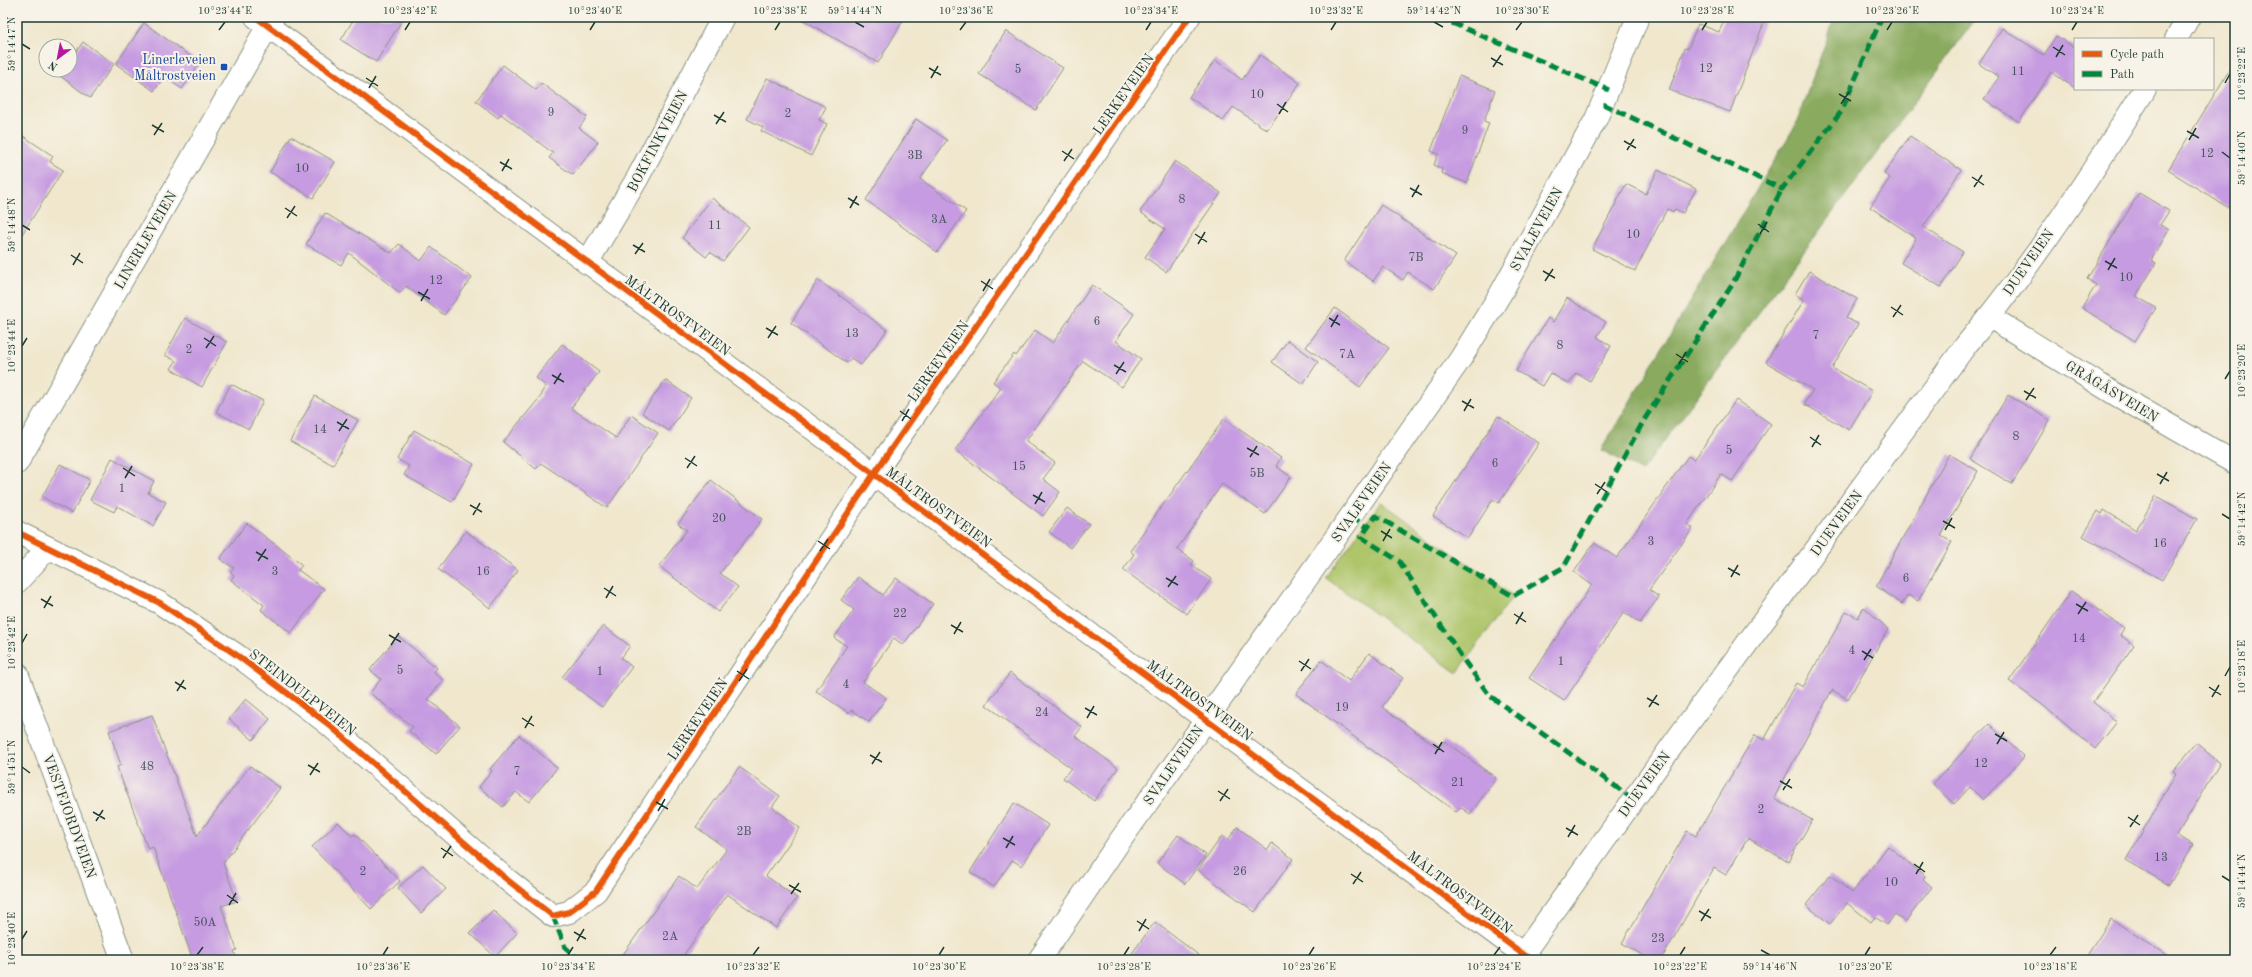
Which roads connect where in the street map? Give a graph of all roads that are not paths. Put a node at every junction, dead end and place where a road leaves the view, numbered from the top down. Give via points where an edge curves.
1 (724, 17) edge
2 (1189, 17) edge
3 (1638, 17) edge
4 (2189, 17) edge
5 (266, 20) edge
6 (2177, 38) edge
7 (2144, 90) edge
8 (587, 263) junction
9 (1990, 317) junction
10 (17, 463) edge
11 (2235, 463) edge
12 (874, 474) junction
13 (17, 532) edge
14 (48, 548) junction
15 (17, 582) edge
16 (17, 673) edge
17 (1205, 718) junction
18 (569, 912) joint
19 (1527, 957) edge
20 (123, 960) edge
21 (1039, 960) edge

1 - 8 street, BOKFINKVEIEN via 637,180
2 - 12 street, LERKEVEIEN
3 - 17 street, SVALEVEIEN via 1596,119 1501,293 1461,358
4 - 6 street
5 - 8 street, MÅLTROSTVEIEN
5 - 10 street, LINERLEVEIEN
7 - 9 street, DUEVEIEN via 2095,167
8 - 12 street, MÅLTROSTVEIEN
9 - 11 street, GRÅGÅSVEIEN via 2115,394
9 - 19 street, DUEVEIEN via 1966,345 1686,727
12 - 17 street, MÅLTROSTVEIEN
12 - 18 street, LERKEVEIEN via 596,891
13 - 14 street, STEINDULPVEIEN
14 - 15 street
14 - 18 street, STEINDULPVEIEN via 160,603 238,656 327,723 505,878 553,916
16 - 20 street, VESTFJORDVEIEN
17 - 19 street, MÅLTROSTVEIEN
17 - 21 street, SVALEVEIEN

